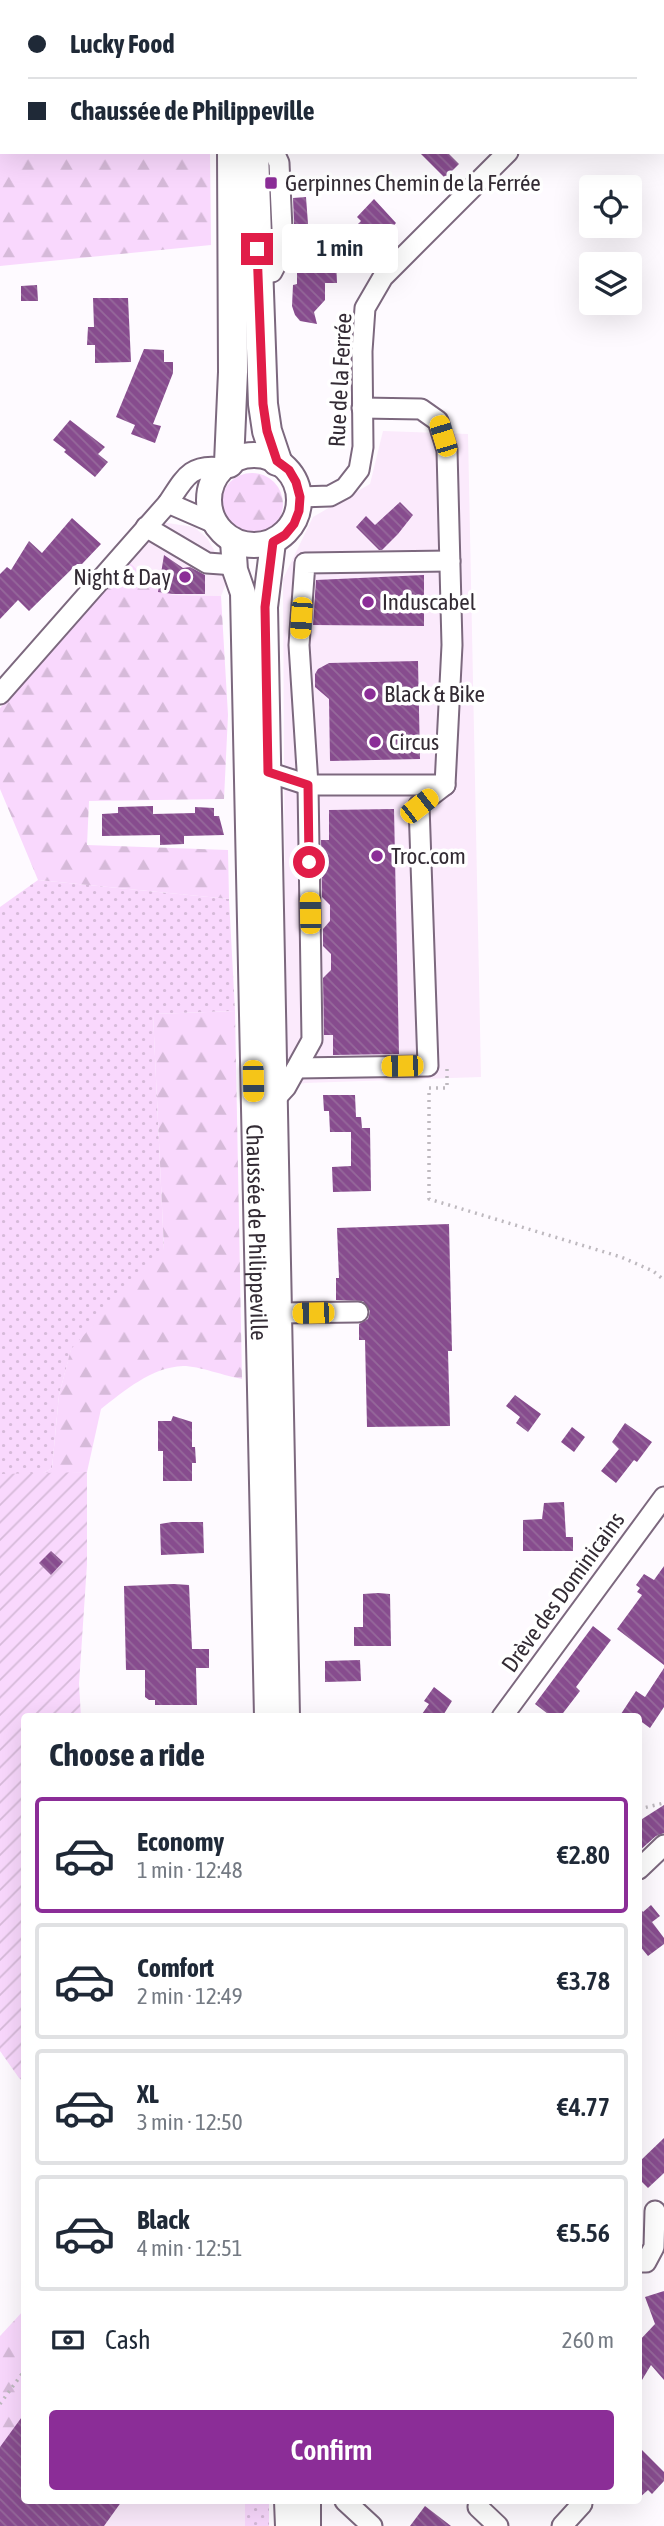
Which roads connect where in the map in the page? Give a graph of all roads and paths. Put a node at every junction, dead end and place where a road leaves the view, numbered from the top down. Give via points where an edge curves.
1 (232, 154) edge
2 (254, 154) edge
3 (275, 154) edge
4 (506, 154) edge
5 (258, 275) junction
6 (362, 408) junction
7 (277, 461) junction
8 (225, 465) junction
9 (300, 497) junction
10 (167, 503) junction
11 (214, 523) junction
12 (146, 527) junction
13 (273, 542) junction
14 (234, 553) junction
15 (450, 561) junction
16 (0, 694) edge
17 (268, 772) junction
18 (308, 785) junction
19 (445, 785) junction
20 (428, 1066) junction
21 (297, 1068) junction
22 (275, 1099) junction
23 (664, 1280) edge
24 (358, 1312) dead end
25 (280, 1313) junction
26 (664, 1497) edge
27 (267, 1713) edge
28 (287, 1713) edge
29 (505, 1713) edge
30 (664, 1803) edge
31 (642, 1809) edge
32 (664, 1845) edge
33 (642, 1866) edge
34 (660, 2207) edge
35 (642, 2222) edge
36 (642, 2262) edge
37 (21, 2375) edge
38 (0, 2404) edge
39 (287, 2504) edge
40 (308, 2504) edge
41 (348, 2504) edge
42 (582, 2504) edge
43 (478, 2507) dead end
44 (288, 2526) edge
45 (308, 2526) edge
46 (372, 2526) edge
47 (498, 2526) edge
48 (562, 2526) edge

1 - 8 highway via 233,372
2 - 5 highway
3 - 5 street via 283,251 272,271
4 - 6 street, Rue de la Ferrée via 383,277 365,307
5 - 7 highway via 263,404
6 - 9 street, Rue de la Ferrée via 359,470 345,488 330,496
6 - 15 street via 421,409 438,421 447,450
7 - 8 main road via 253,455
7 - 9 main road via 289,470
8 - 10 street via 206,466 187,476
8 - 11 main road via 209,496
9 - 13 main road via 294,524
10 - 11 street
10 - 12 street
11 - 14 main road
12 - 14 street via 207,563
12 - 16 street
13 - 14 main road via 246,545
13 - 17 main road, Chaussée de Philippeville via 265,607
14 - 27 main road, Chaussée de Philippeville via 243,593
15 - 18 street via 305,563 299,645
15 - 19 street via 453,645
17 - 18 street
17 - 22 main road, Chaussée de Philippeville
18 - 19 street
18 - 21 street via 312,1040
19 - 20 street via 419,806
20 - 21 street
20 - 23 path via 447,1067 447,1088 429,1088 429,1199 621,1257
21 - 22 street
22 - 25 main road, Chaussée de Philippeville
24 - 25 street
25 - 28 main road, Chaussée de Philippeville
26 - 29 street, Drève des Dominicains
30 - 31 path
32 - 33 street
34 - 35 street
34 - 36 street via 654,2247
37 - 38 path
39 - 44 main road
40 - 45 main road
41 - 46 street
42 - 48 street
43 - 47 street

